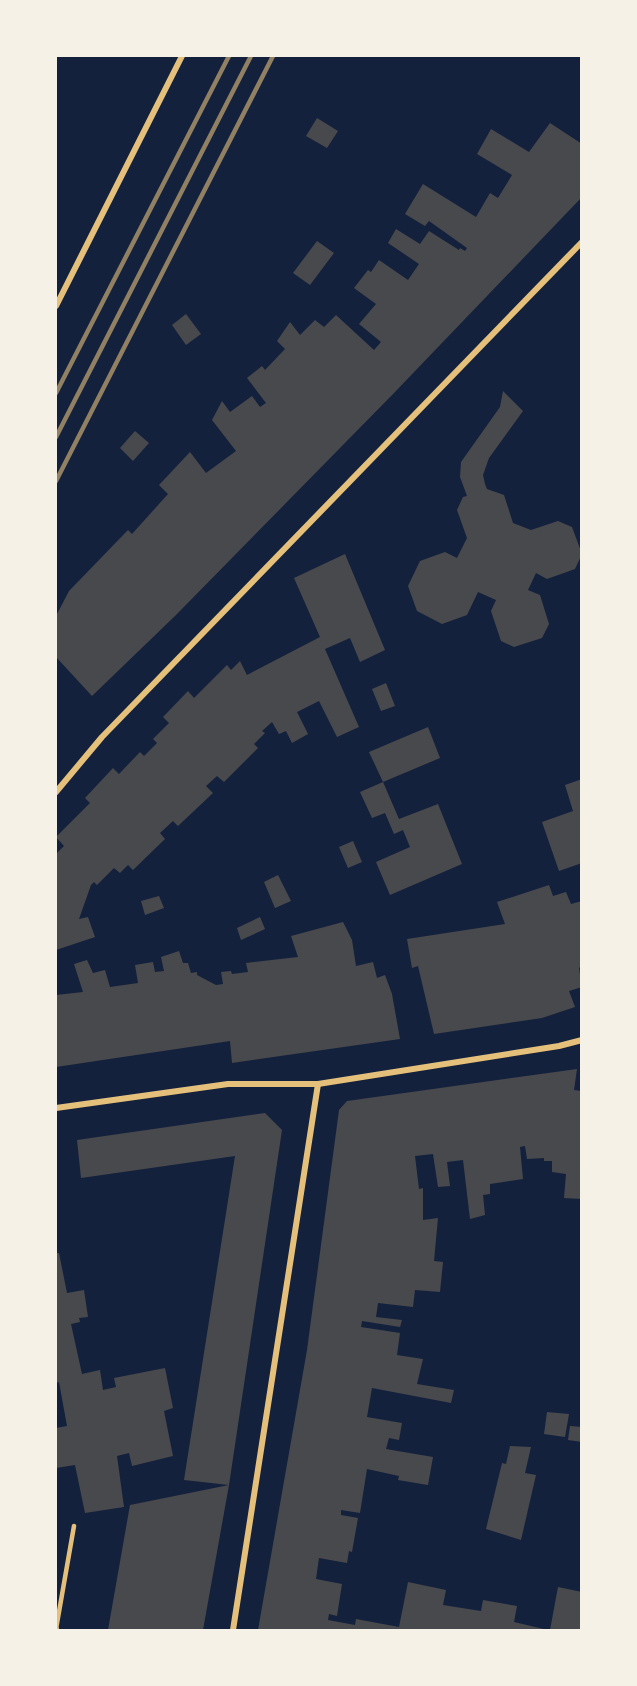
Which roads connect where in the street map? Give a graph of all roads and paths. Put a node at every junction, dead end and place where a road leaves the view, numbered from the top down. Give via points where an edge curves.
1 (182, 56) edge
2 (582, 243) edge
3 (56, 306) edge
4 (56, 792) edge
5 (582, 1040) edge
6 (318, 1084) junction
7 (56, 1108) edge
8 (74, 1526) dead end
9 (56, 1629) edge
10 (232, 1630) edge

1 - 3 street
2 - 4 street via 102,737
5 - 6 street via 559,1047
6 - 7 street via 228,1084
6 - 10 street
8 - 9 lane

